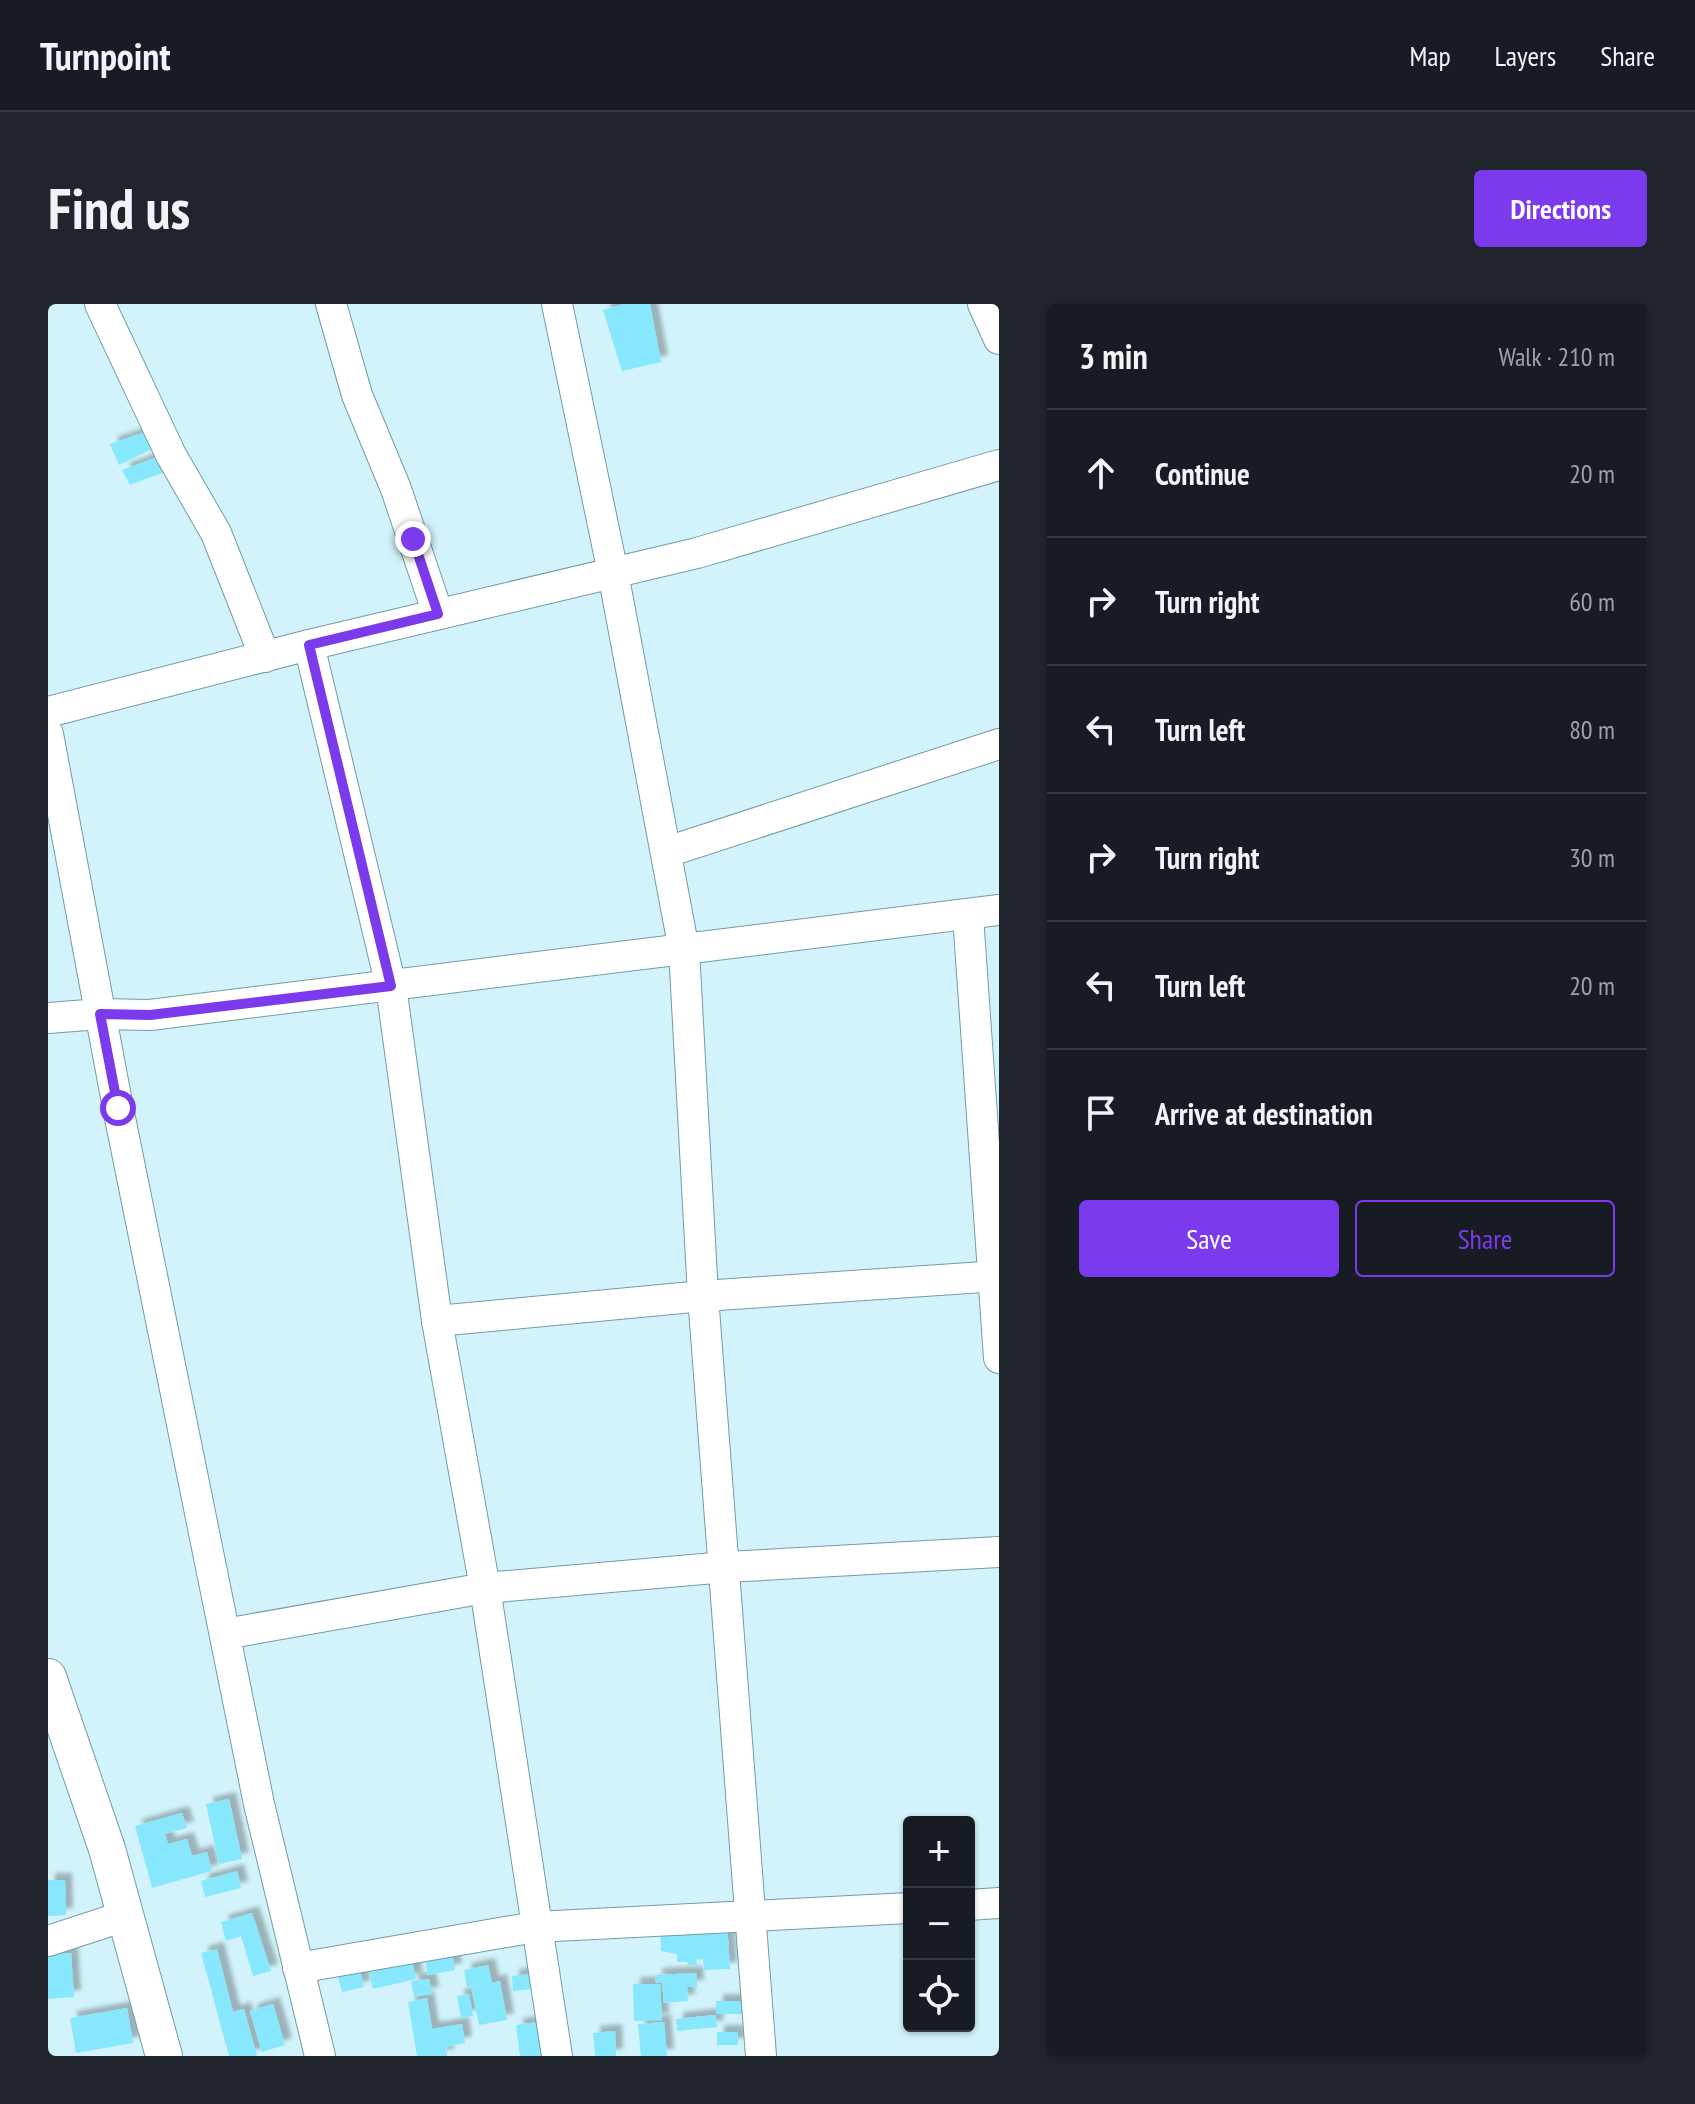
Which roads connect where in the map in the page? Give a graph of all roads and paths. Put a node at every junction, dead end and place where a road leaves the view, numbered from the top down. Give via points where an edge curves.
1 (100, 304) edge
2 (331, 304) edge
3 (557, 304) edge
4 (983, 304) edge
5 (999, 339) edge
6 (999, 465) edge
7 (613, 573) junction
8 (438, 614) junction
9 (309, 645) junction
10 (265, 657) junction
11 (48, 712) edge
12 (48, 734) edge
13 (999, 744) edge
14 (667, 852) junction
15 (999, 910) edge
16 (968, 916) junction
17 (684, 950) junction
18 (391, 986) junction
19 (100, 1014) junction
20 (48, 1018) edge
21 (996, 1277) edge
22 (703, 1296) junction
23 (437, 1321) junction
24 (999, 1358) edge
25 (999, 1552) edge
26 (726, 1567) junction
27 (485, 1588) junction
28 (225, 1634) junction
29 (48, 1677) edge
30 (999, 1903) edge
31 (975, 1905) edge
32 (903, 1908) edge
33 (125, 1916) junction
34 (751, 1916) junction
35 (535, 1927) junction
36 (48, 1941) edge
37 (298, 1968) junction
38 (164, 2056) edge
39 (320, 2056) edge
40 (557, 2056) edge
41 (761, 2056) edge

1 - 10 street via 164,440 216,533
2 - 8 street via 357,395
3 - 7 street
4 - 5 street
6 - 7 street
7 - 8 street
7 - 14 street
8 - 9 street
9 - 10 street
9 - 18 street
10 - 11 street
12 - 19 street
13 - 14 street
14 - 17 street
15 - 16 street
16 - 17 street
16 - 21 street
17 - 18 street
17 - 22 street
18 - 19 street via 150,1015
18 - 23 street
19 - 20 street
19 - 28 street
21 - 22 street
21 - 24 street
22 - 23 street
22 - 26 street
23 - 27 street
25 - 26 street
26 - 27 street
26 - 34 street
27 - 28 street
27 - 35 street
28 - 37 street
29 - 33 street
30 - 31 street
32 - 34 street
33 - 36 street
33 - 38 street
34 - 35 street
34 - 41 street
35 - 37 street
35 - 40 street
37 - 39 street

